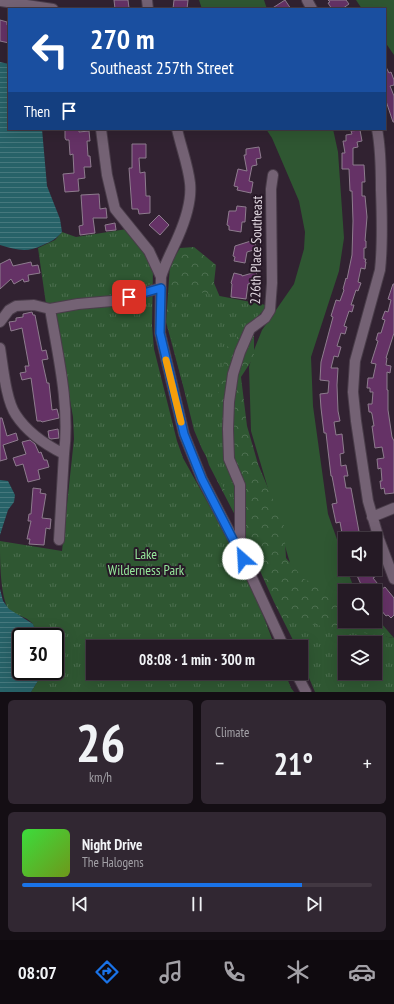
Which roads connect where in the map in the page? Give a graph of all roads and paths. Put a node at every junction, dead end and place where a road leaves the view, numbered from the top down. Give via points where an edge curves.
1 (0, 1) edge
2 (46, 8) edge
3 (101, 130) edge
4 (177, 130) edge
5 (377, 130) edge
6 (273, 175) dead end
7 (161, 277) junction
8 (161, 288) junction
9 (50, 309) junction
10 (0, 322) edge
11 (0, 348) edge
12 (64, 454) junction
13 (394, 508) edge
14 (372, 516) junction
15 (59, 540) dead end
16 (240, 552) junction
17 (394, 578) edge
18 (281, 640) edge
19 (300, 680) edge
20 (306, 692) edge

1 - 2 street
3 - 7 street via 107,175 115,208 149,251
4 - 7 street via 190,184 189,197 178,237
5 - 14 street via 382,255 355,361 353,392
6 - 16 street, 226th Place Southeast via 270,310 265,318 250,329 240,352 229,402 229,459 240,485
7 - 8 street
8 - 9 street via 112,301
8 - 16 street via 160,333 184,434 202,479
9 - 10 street via 34,305 16,306 9,310
9 - 12 street via 67,423
11 - 12 street via 8,394 15,414 37,437
12 - 15 street
13 - 14 street
14 - 17 street
16 - 18 street
19 - 20 street

